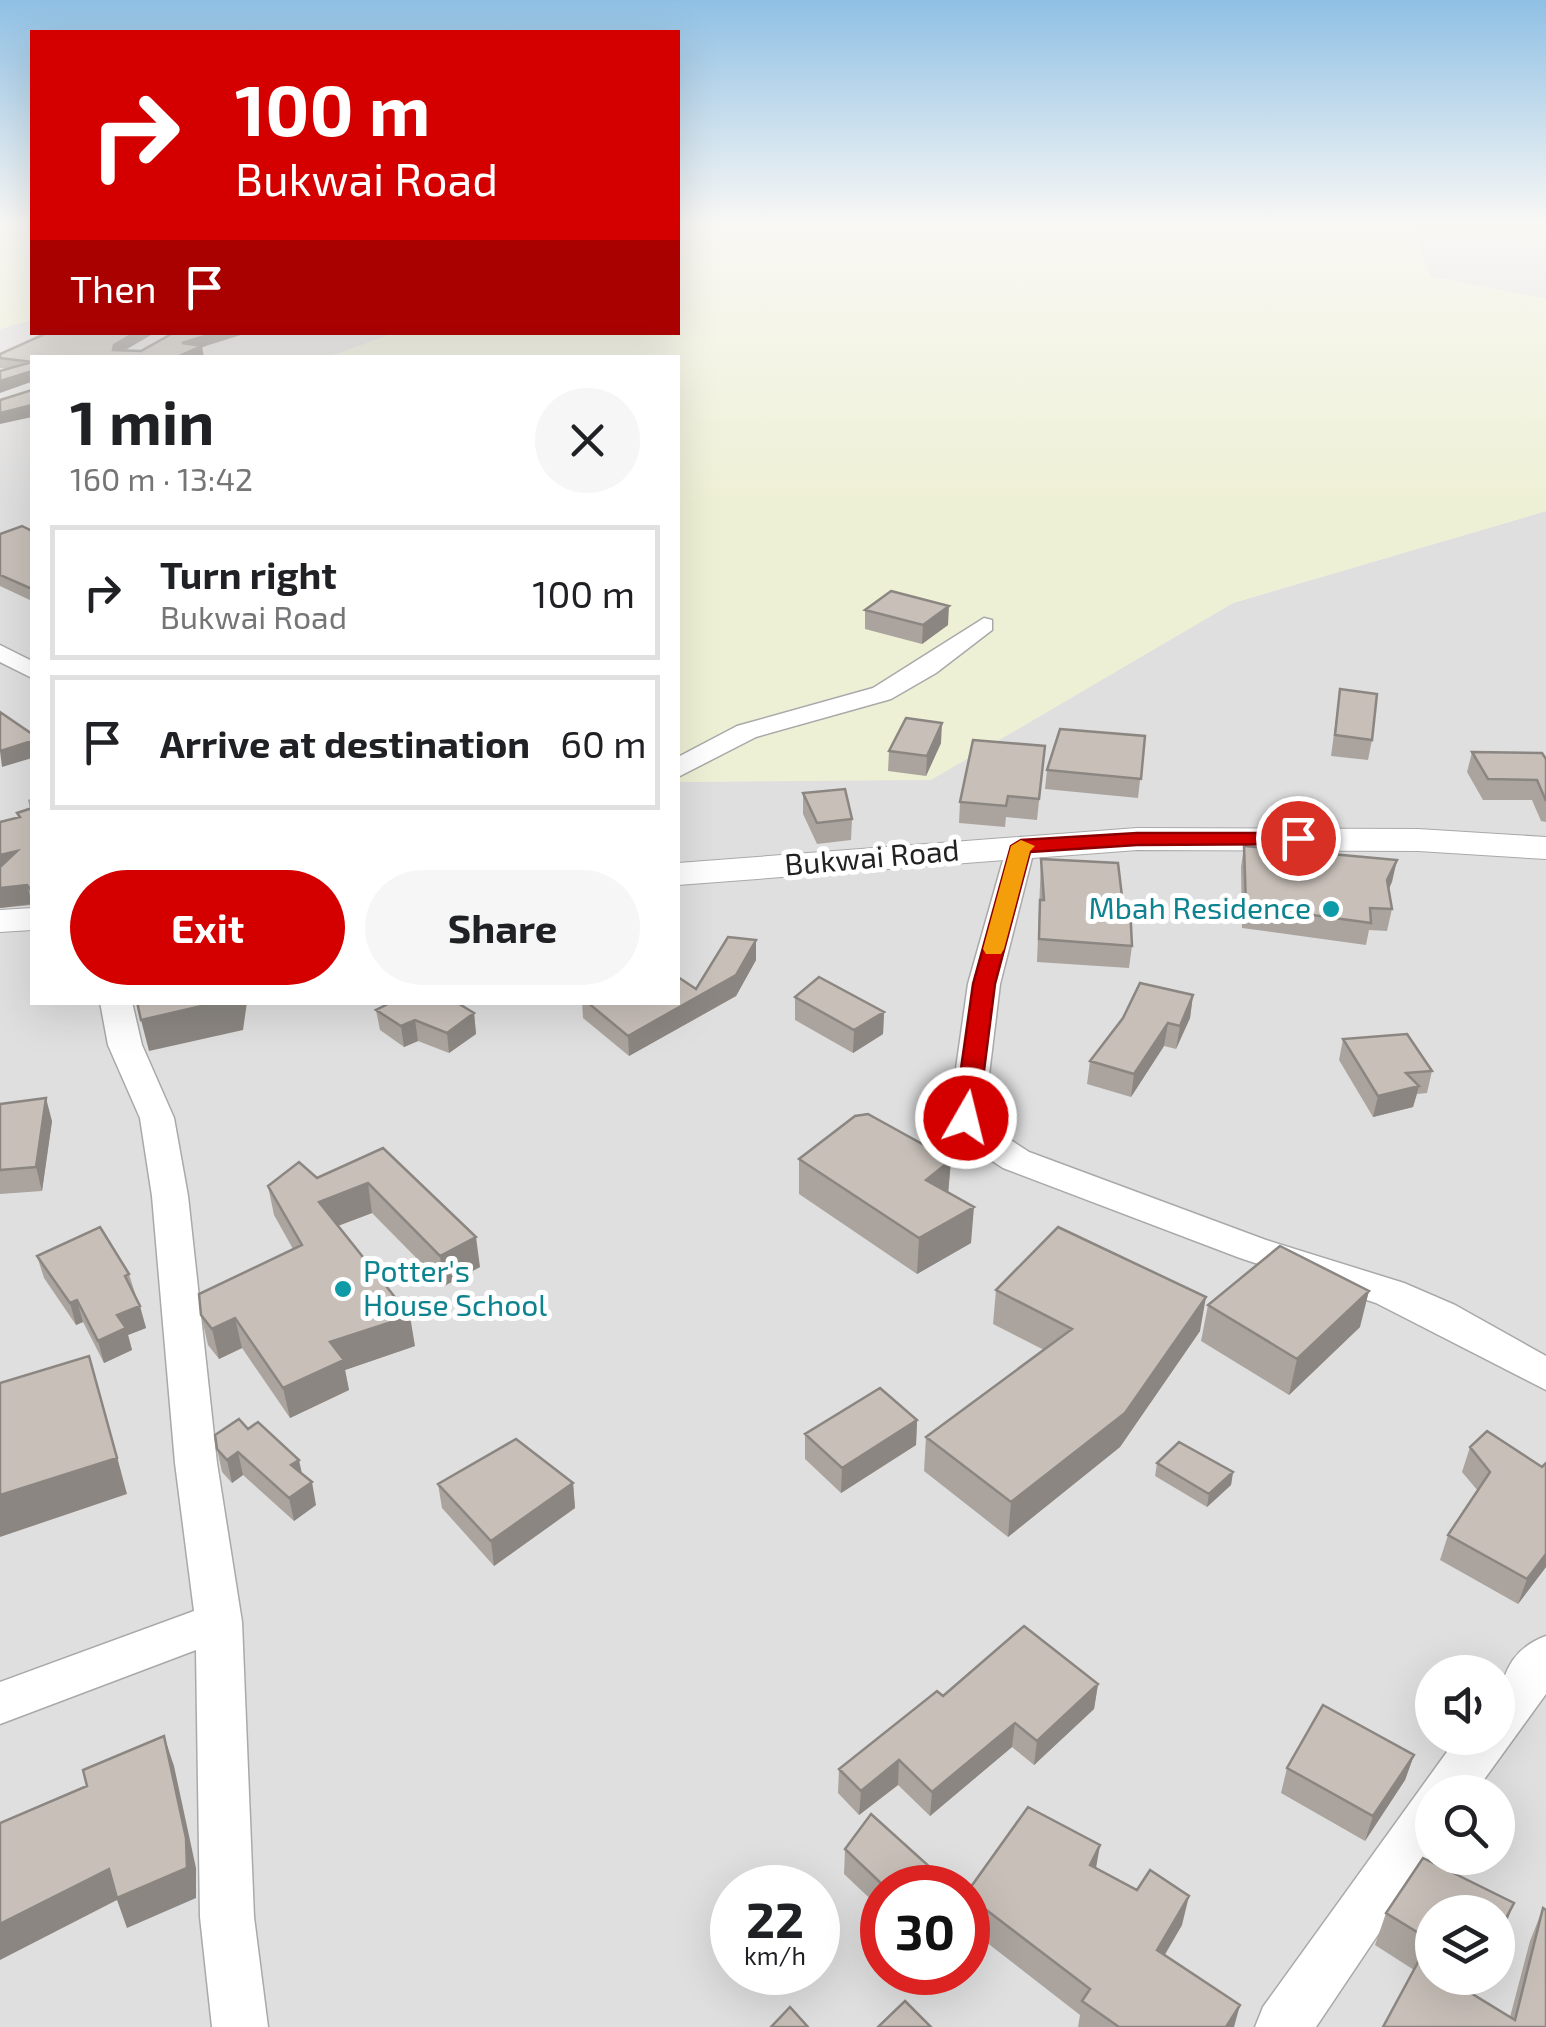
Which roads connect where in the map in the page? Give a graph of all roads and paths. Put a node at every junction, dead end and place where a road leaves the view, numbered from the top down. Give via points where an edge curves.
1 (984, 626) dead end
2 (0, 652) edge
3 (30, 670) edge
4 (680, 769) edge
5 (1021, 846) junction
6 (1546, 848) edge
7 (680, 874) edge
8 (30, 919) edge
9 (0, 922) edge
10 (117, 1005) edge
11 (1546, 1374) edge
12 (219, 1622) junction
13 (1546, 1656) edge
14 (1515, 1699) edge
15 (0, 1702) edge
16 (1415, 1837) edge
17 (240, 2027) edge
18 (1284, 2027) edge

1 - 4 street via 869,700 727,738
2 - 3 street
5 - 6 street, Bukwai Road via 1298,838
5 - 7 street, Bukwai Road
5 - 11 street via 984,984 966,1118 984,1138 1016,1160 1254,1250 1390,1293
8 - 9 street
10 - 12 street via 156,1118 166,1177
12 - 15 street
12 - 17 street via 227,1917
13 - 14 street
16 - 18 street

